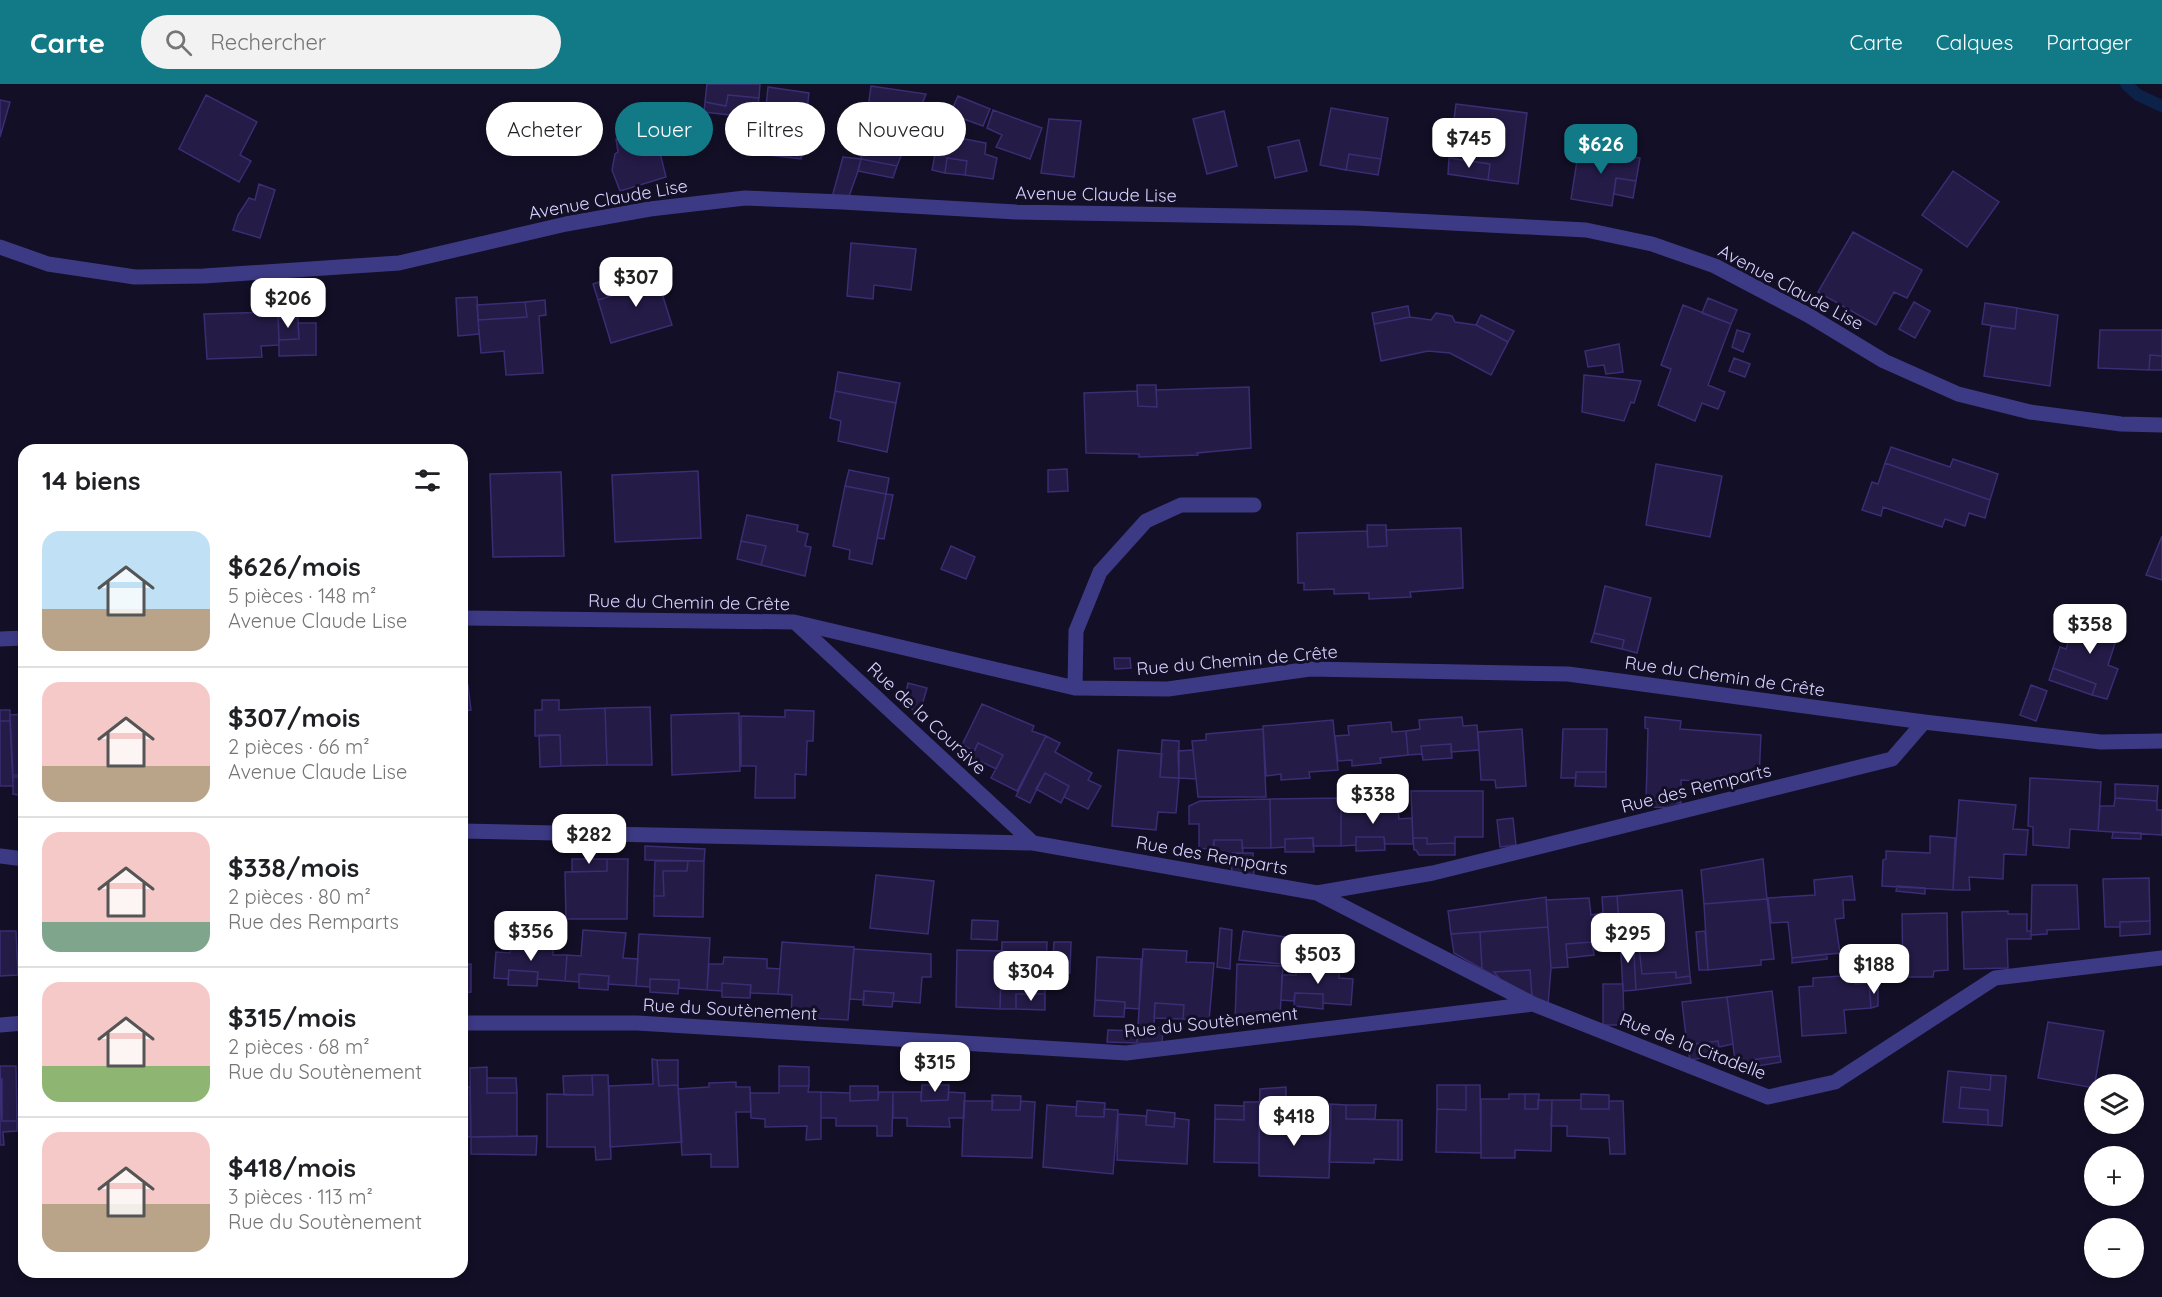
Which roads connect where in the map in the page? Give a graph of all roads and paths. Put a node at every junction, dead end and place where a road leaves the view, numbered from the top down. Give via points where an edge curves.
1 (0, 247) edge
2 (2162, 425) edge
3 (1254, 505) dead end
4 (468, 618) edge
5 (794, 622) junction
6 (18, 638) edge
7 (0, 639) edge
8 (1075, 688) junction
9 (1923, 722) junction
10 (2162, 741) edge
11 (468, 831) edge
12 (1033, 843) junction
13 (0, 856) edge
14 (18, 858) edge
15 (1317, 893) junction
16 (2162, 958) edge
17 (1533, 1004) junction
18 (468, 1023) edge
19 (18, 1024) edge
20 (0, 1025) edge

1 - 2 street, Avenue Claude Lise via 48,264 135,277 204,276 399,263 566,224 745,198 1016,212 1356,218 1586,230 1652,244 1715,266 1884,361 1958,394 2030,411
3 - 8 street via 1181,505 1146,521 1100,572 1076,631
4 - 5 street, Rue du Chemin de Crête
5 - 8 street, Rue du Chemin de Crête
5 - 12 street, Rue de la Coursive
6 - 7 street
8 - 9 street, Rue du Chemin de Crête via 1168,689 1310,669 1568,674
9 - 10 street, Rue du Chemin de Crête via 2101,742
9 - 15 street, Rue des Remparts via 1892,759 1433,873
11 - 12 street, Rue des Remparts
12 - 15 street, Rue des Remparts
13 - 14 street
15 - 17 street, Rue de la Citadelle
16 - 17 street, Rue de la Citadelle via 1995,978 1835,1082 1768,1097
17 - 18 street, Rue du Soutènement via 1126,1053 637,1023
19 - 20 street

